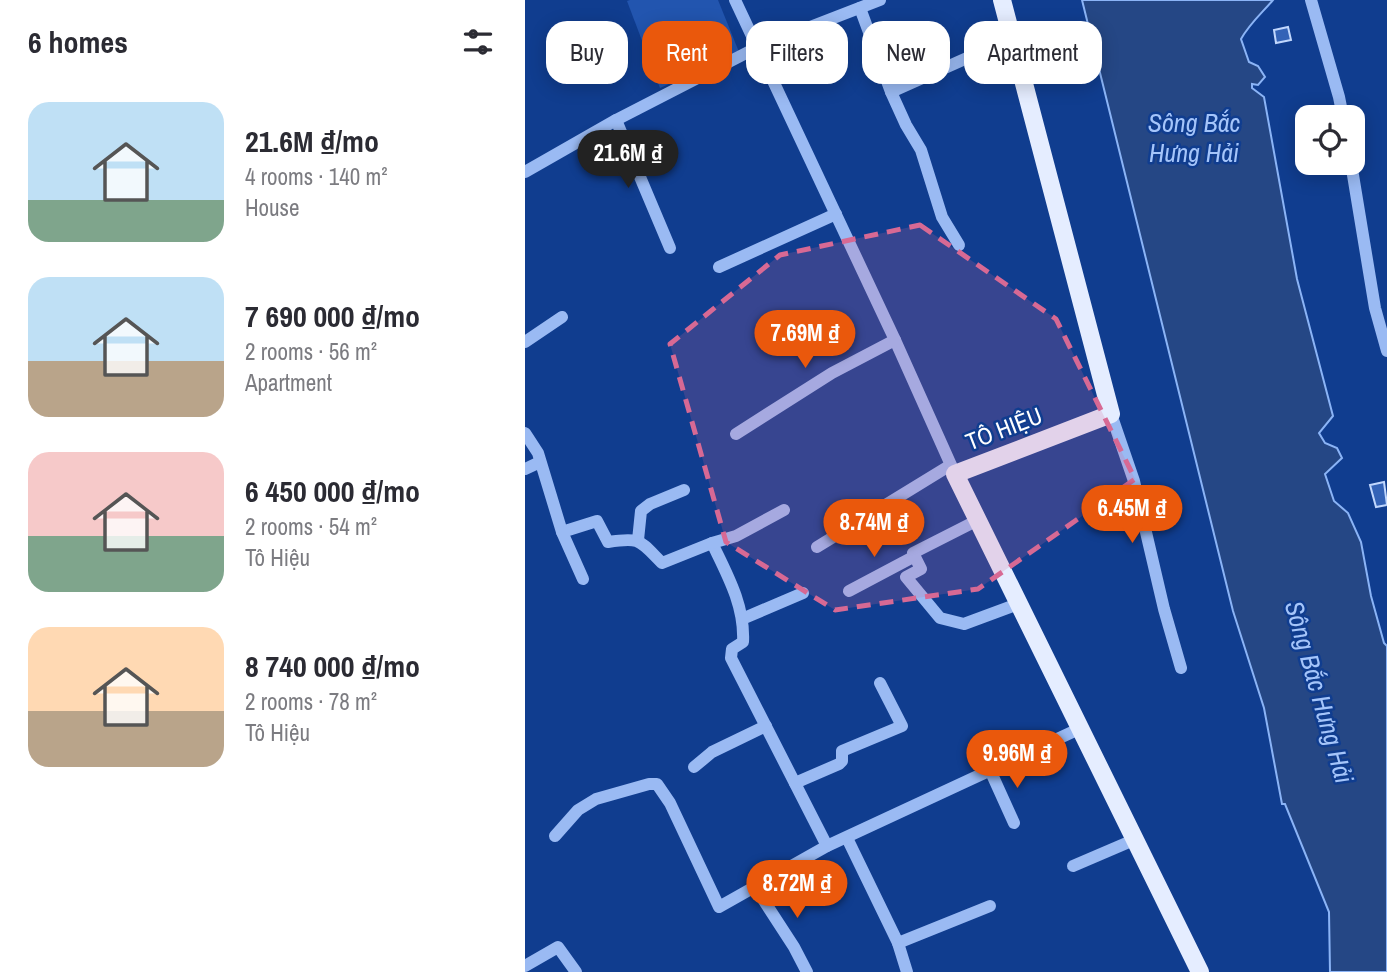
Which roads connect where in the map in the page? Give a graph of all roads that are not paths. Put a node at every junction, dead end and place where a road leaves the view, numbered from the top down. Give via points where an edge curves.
1 (735, 0) edge
2 (880, 0) edge
3 (1002, 0) edge
4 (1311, 0) edge
5 (860, 8) junction
6 (827, 21) edge
7 (1009, 21) edge
8 (746, 24) edge
9 (746, 54) edge
10 (964, 59) edge
11 (774, 84) edge
12 (1026, 84) edge
13 (891, 92) junction
14 (1341, 105) edge
15 (616, 120) junction
16 (525, 172) edge
17 (1354, 175) edge
18 (836, 214) junction
19 (959, 245) dead end
20 (670, 248) dead end
21 (719, 267) dead end
22 (1381, 306) edge
23 (562, 317) dead end
24 (895, 340) junction
25 (525, 342) edge
26 (1387, 351) edge
27 (1111, 414) junction
28 (525, 433) edge
29 (736, 434) dead end
30 (540, 462) junction
31 (525, 469) edge
32 (952, 470) junction
33 (684, 490) dead end
34 (784, 510) dead end
35 (976, 521) junction
36 (562, 532) junction
37 (638, 540) junction
38 (712, 543) junction
39 (817, 547) dead end
40 (915, 556) junction
41 (583, 579) dead end
42 (849, 591) dead end
43 (803, 593) dead end
44 (1018, 604) junction
45 (742, 619) junction
46 (1181, 668) dead end
47 (880, 683) dead end
48 (766, 726) junction
49 (1081, 728) junction
50 (694, 767) dead end
51 (990, 770) junction
52 (795, 783) junction
53 (1014, 823) dead end
54 (555, 836) dead end
55 (847, 838) junction
56 (1136, 839) junction
57 (827, 846) junction
58 (1073, 866) dead end
59 (755, 887) junction
60 (990, 906) dead end
61 (898, 943) junction
62 (525, 966) edge
63 (576, 972) edge
64 (807, 972) edge
65 (907, 972) edge
66 (1200, 972) edge

1 - 8 street
2 - 5 street
3 - 7 main road
4 - 14 street
5 - 6 street
5 - 13 street
9 - 15 street
10 - 13 street
11 - 18 street
12 - 27 main road
13 - 19 street via 921,150 942,217
15 - 16 street
15 - 20 street
17 - 22 street
18 - 21 street
18 - 24 street
22 - 26 street
23 - 25 street
24 - 29 street via 832,373
24 - 32 street
27 - 32 main road, TÔ HIỆU
27 - 46 street via 1134,481
28 - 30 street
30 - 31 street
30 - 36 street
32 - 35 main road, TÔ HIỆU
32 - 39 street
33 - 37 street via 641,511
34 - 38 street via 736,536
35 - 40 street via 913,552
35 - 44 main road, TÔ HIỆU
36 - 37 street via 597,521 608,542
36 - 41 street
37 - 38 street via 662,563
38 - 45 street via 737,595
40 - 42 street
40 - 44 street via 921,569 906,577 940,618 964,624
43 - 45 street
44 - 49 main road, TÔ HIỆU
45 - 48 street via 743,642 732,649 731,658
47 - 52 street via 902,726 842,751 839,764
48 - 50 street via 712,752
48 - 52 street
49 - 51 street
49 - 56 main road, TÔ HIỆU
51 - 53 street
51 - 55 street
52 - 57 street
54 - 59 street via 578,810 596,799 657,784 719,907
55 - 57 street
55 - 61 street
56 - 58 street
56 - 66 main road, TÔ HIỆU
57 - 59 street
59 - 64 street
60 - 61 street
61 - 65 street
62 - 63 street via 558,947

